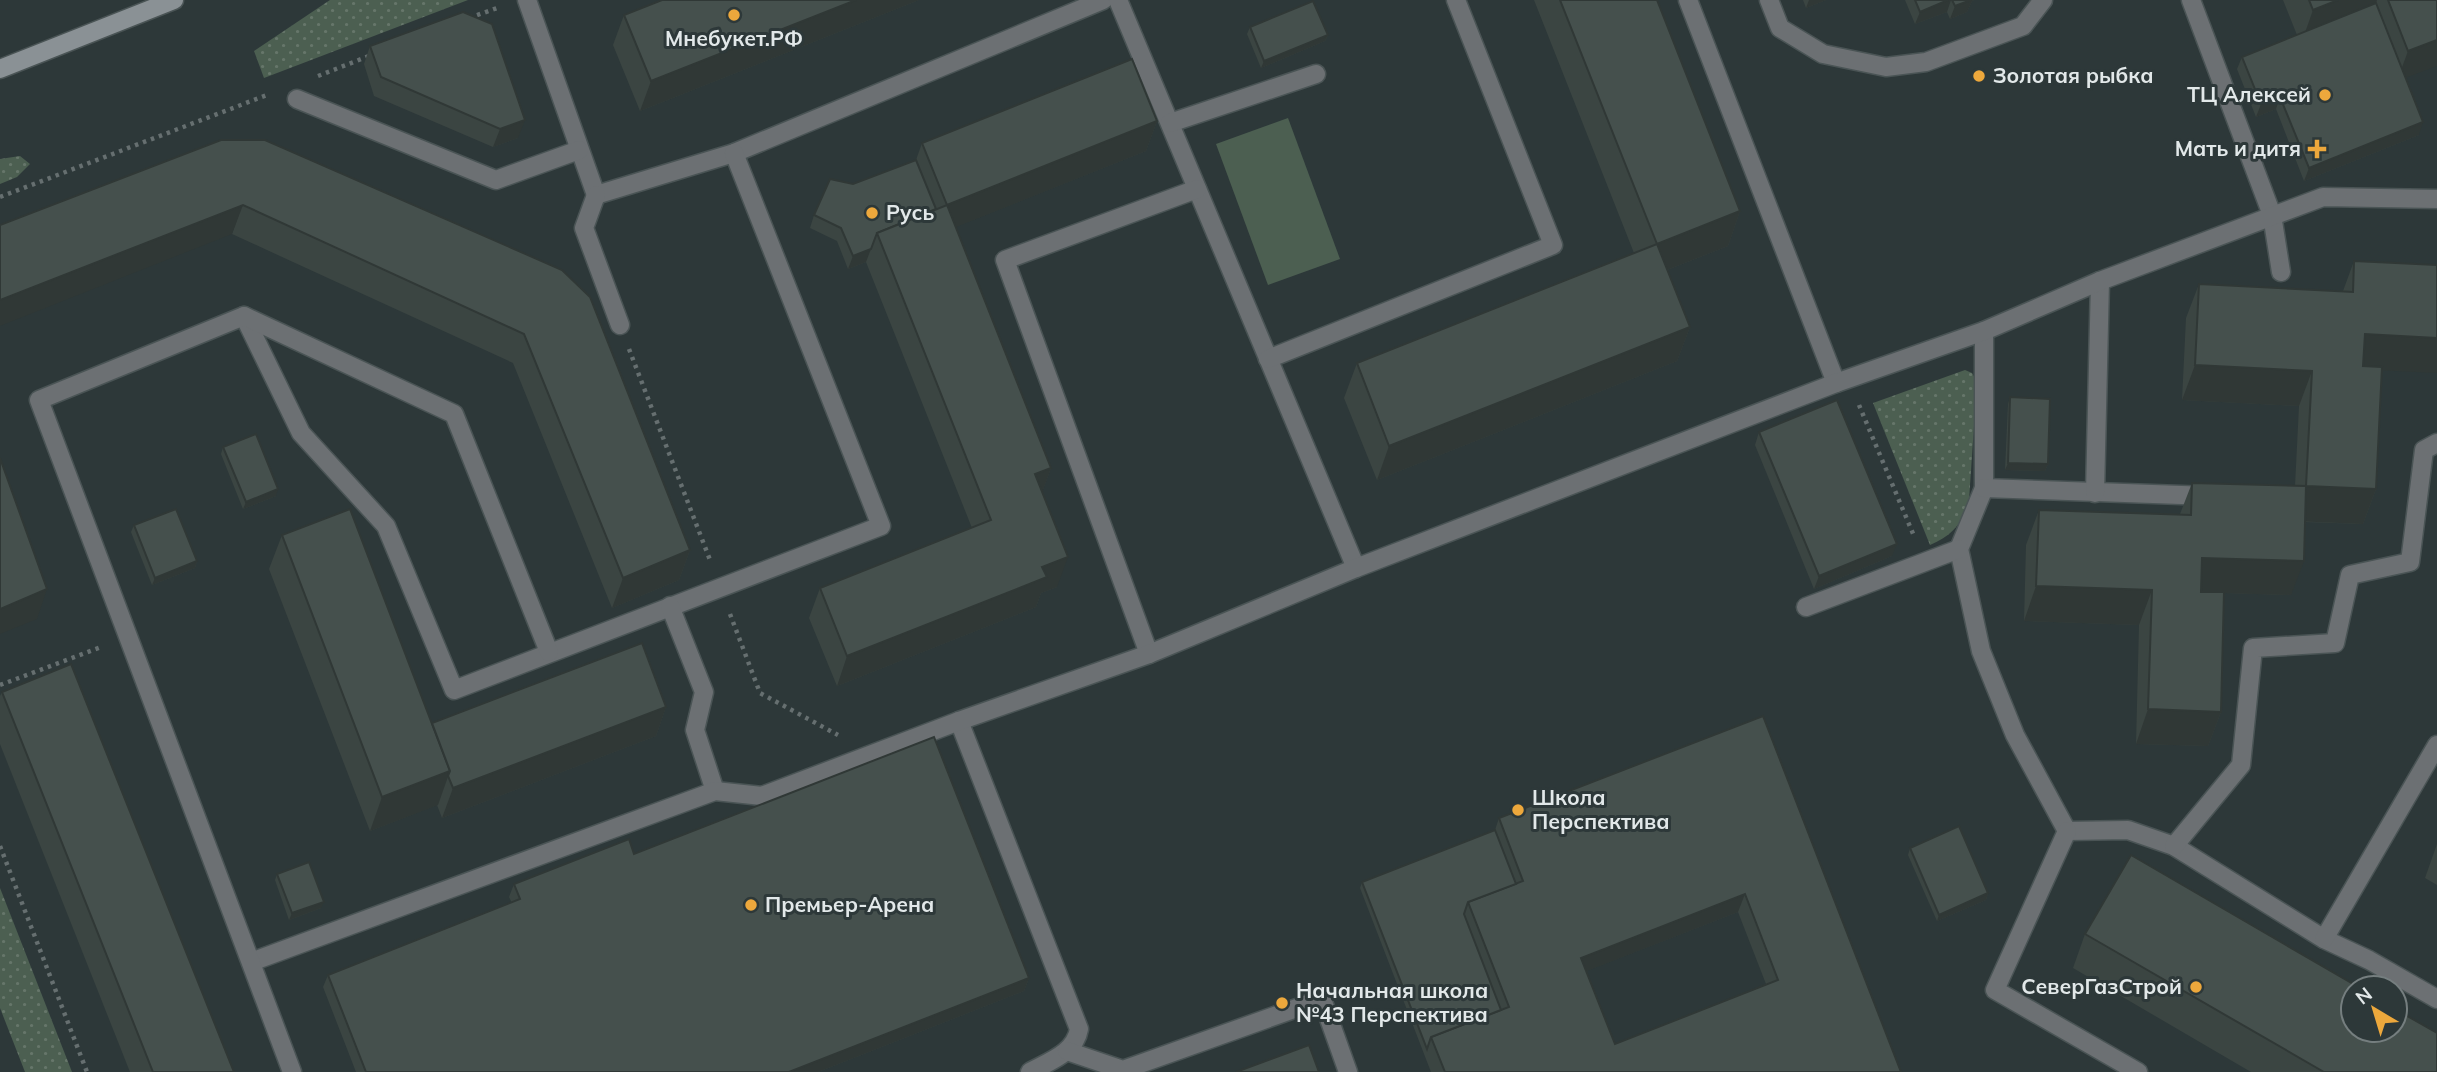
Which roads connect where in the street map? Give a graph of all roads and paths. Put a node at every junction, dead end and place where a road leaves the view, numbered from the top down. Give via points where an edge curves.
1 (174, 0) edge
2 (527, 0) edge
3 (1103, 0) edge
4 (1118, 0) edge
5 (1455, 0) edge
6 (1688, 0) edge
7 (1769, 0) edge
8 (2043, 0) edge
9 (2191, 0) edge
10 (504, 5) dead end
11 (467, 19) edge
12 (379, 52) edge
13 (0, 69) edge
14 (1316, 74) dead end
15 (317, 76) dead end
16 (279, 91) dead end
17 (297, 99) dead end
18 (1170, 123) junction
19 (579, 150) junction
20 (734, 153) junction
21 (1197, 188) junction
22 (596, 195) junction
23 (0, 197) edge
24 (2437, 199) edge
25 (2272, 215) junction
26 (2281, 272) dead end
27 (2100, 281) junction
28 (244, 316) junction
29 (620, 326) dead end
30 (1984, 331) junction
31 (1268, 359) junction
32 (1842, 381) junction
33 (2437, 443) edge
34 (1984, 488) junction
35 (2095, 493) junction
36 (2235, 496) edge
37 (1959, 549) junction
38 (1925, 562) junction
39 (1356, 568) junction
40 (670, 606) junction
41 (1806, 607) dead end
42 (128, 637) junction
43 (549, 652) junction
44 (1149, 654) junction
45 (0, 685) edge
46 (959, 721) junction
47 (2436, 749) edge
48 (715, 791) junction
49 (2067, 831) junction
50 (0, 846) edge
51 (2174, 846) junction
52 (2324, 939) junction
53 (251, 962) junction
54 (2437, 999) edge
55 (1067, 1051) junction
56 (87, 1072) edge
57 (292, 1072) edge
58 (1030, 1072) edge
59 (1348, 1072) edge
60 (2138, 1072) edge

1 - 13 main road
2 - 19 lane
3 - 20 lane
4 - 18 lane
5 - 31 lane via 1553,245
6 - 32 lane
7 - 8 lane via 1780,28 1823,54 1886,67 1926,62 2024,26
9 - 25 lane
10 - 11 path
12 - 15 path
14 - 18 lane
16 - 23 path
17 - 19 lane via 496,180
18 - 21 lane
19 - 22 lane
20 - 22 lane
20 - 40 lane via 881,526
21 - 31 lane
21 - 44 lane via 1005,260
22 - 29 lane via 584,228
24 - 25 lane via 2323,197
25 - 26 lane
25 - 27 lane
27 - 30 lane
27 - 35 lane
28 - 42 lane via 39,400
28 - 43 lane via 454,414
28 - 43 lane via 301,433 386,526 454,691
30 - 32 lane
30 - 34 lane
31 - 39 lane
32 - 38 path
32 - 39 lane
33 - 51 lane via 2424,450 2410,562 2350,575 2335,643 2253,648 2241,765
34 - 35 lane
34 - 37 lane
35 - 36 lane
37 - 38 lane
37 - 49 lane via 1982,651 2015,735
38 - 41 lane
39 - 44 lane
40 - 43 lane
40 - 48 lane via 704,692 695,730
42 - 45 path
42 - 53 lane
44 - 46 lane
46 - 48 lane via 762,796
46 - 55 lane via 1079,1029 1077,1042
47 - 52 lane
48 - 53 lane
49 - 51 lane via 2128,830
49 - 60 lane via 1995,989
50 - 56 path
51 - 52 lane
52 - 54 lane
53 - 57 lane
55 - 58 lane
55 - 59 lane via 1123,1069 1322,999

